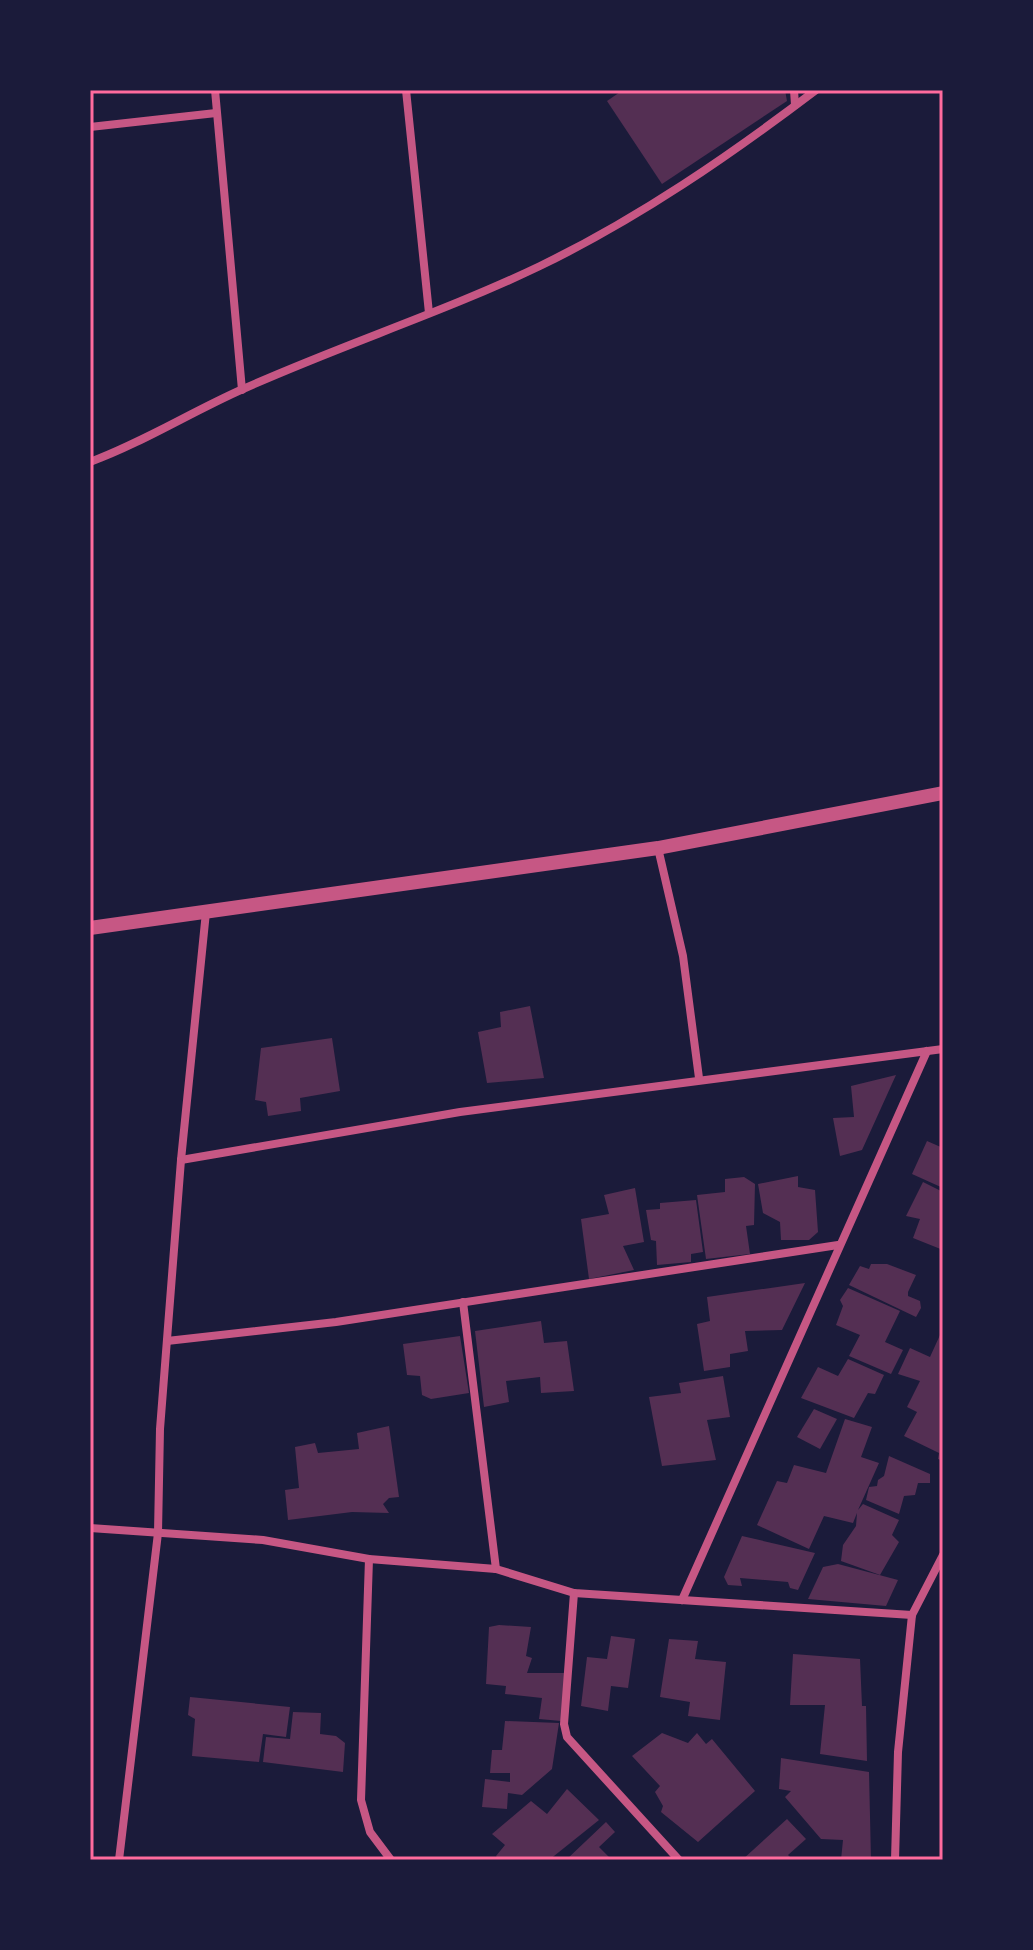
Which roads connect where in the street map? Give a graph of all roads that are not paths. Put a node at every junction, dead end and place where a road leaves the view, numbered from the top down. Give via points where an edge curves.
1 (215, 90) edge
2 (406, 90) edge
3 (794, 90) edge
4 (816, 90) edge
5 (795, 105) junction
6 (216, 113) junction
7 (90, 127) edge
8 (429, 313) junction
9 (242, 390) junction
10 (90, 462) edge
11 (943, 793) edge
12 (658, 848) junction
13 (206, 912) junction
14 (90, 928) edge
15 (943, 1049) edge
16 (927, 1051) junction
17 (699, 1078) junction
18 (181, 1160) junction
19 (838, 1245) junction
20 (463, 1302) junction
21 (167, 1341) junction
22 (90, 1528) edge
23 (158, 1533) junction
24 (943, 1555) edge
25 (369, 1559) junction
26 (496, 1569) junction
27 (574, 1593) junction
28 (682, 1600) junction
29 (912, 1615) junction
30 (119, 1860) edge
31 (391, 1860) edge
32 (679, 1860) edge
33 (895, 1860) edge

1 - 6 street
2 - 8 street
3 - 5 street
4 - 5 street
5 - 8 street via 742,147 616,226
6 - 7 street
6 - 9 street
8 - 9 street
9 - 10 street
11 - 12 street
12 - 13 street
12 - 17 street via 683,956
13 - 14 street
13 - 18 street
15 - 16 street
16 - 17 street
16 - 19 street
17 - 18 street
18 - 21 street
19 - 20 street
19 - 28 street
20 - 21 street
20 - 26 street
21 - 23 street
22 - 23 street
23 - 25 street via 263,1540
23 - 30 street
24 - 29 street
25 - 26 street
25 - 31 street via 361,1800 370,1832
26 - 27 street
27 - 28 street
27 - 32 street via 567,1737
28 - 29 street
29 - 33 street via 898,1752

